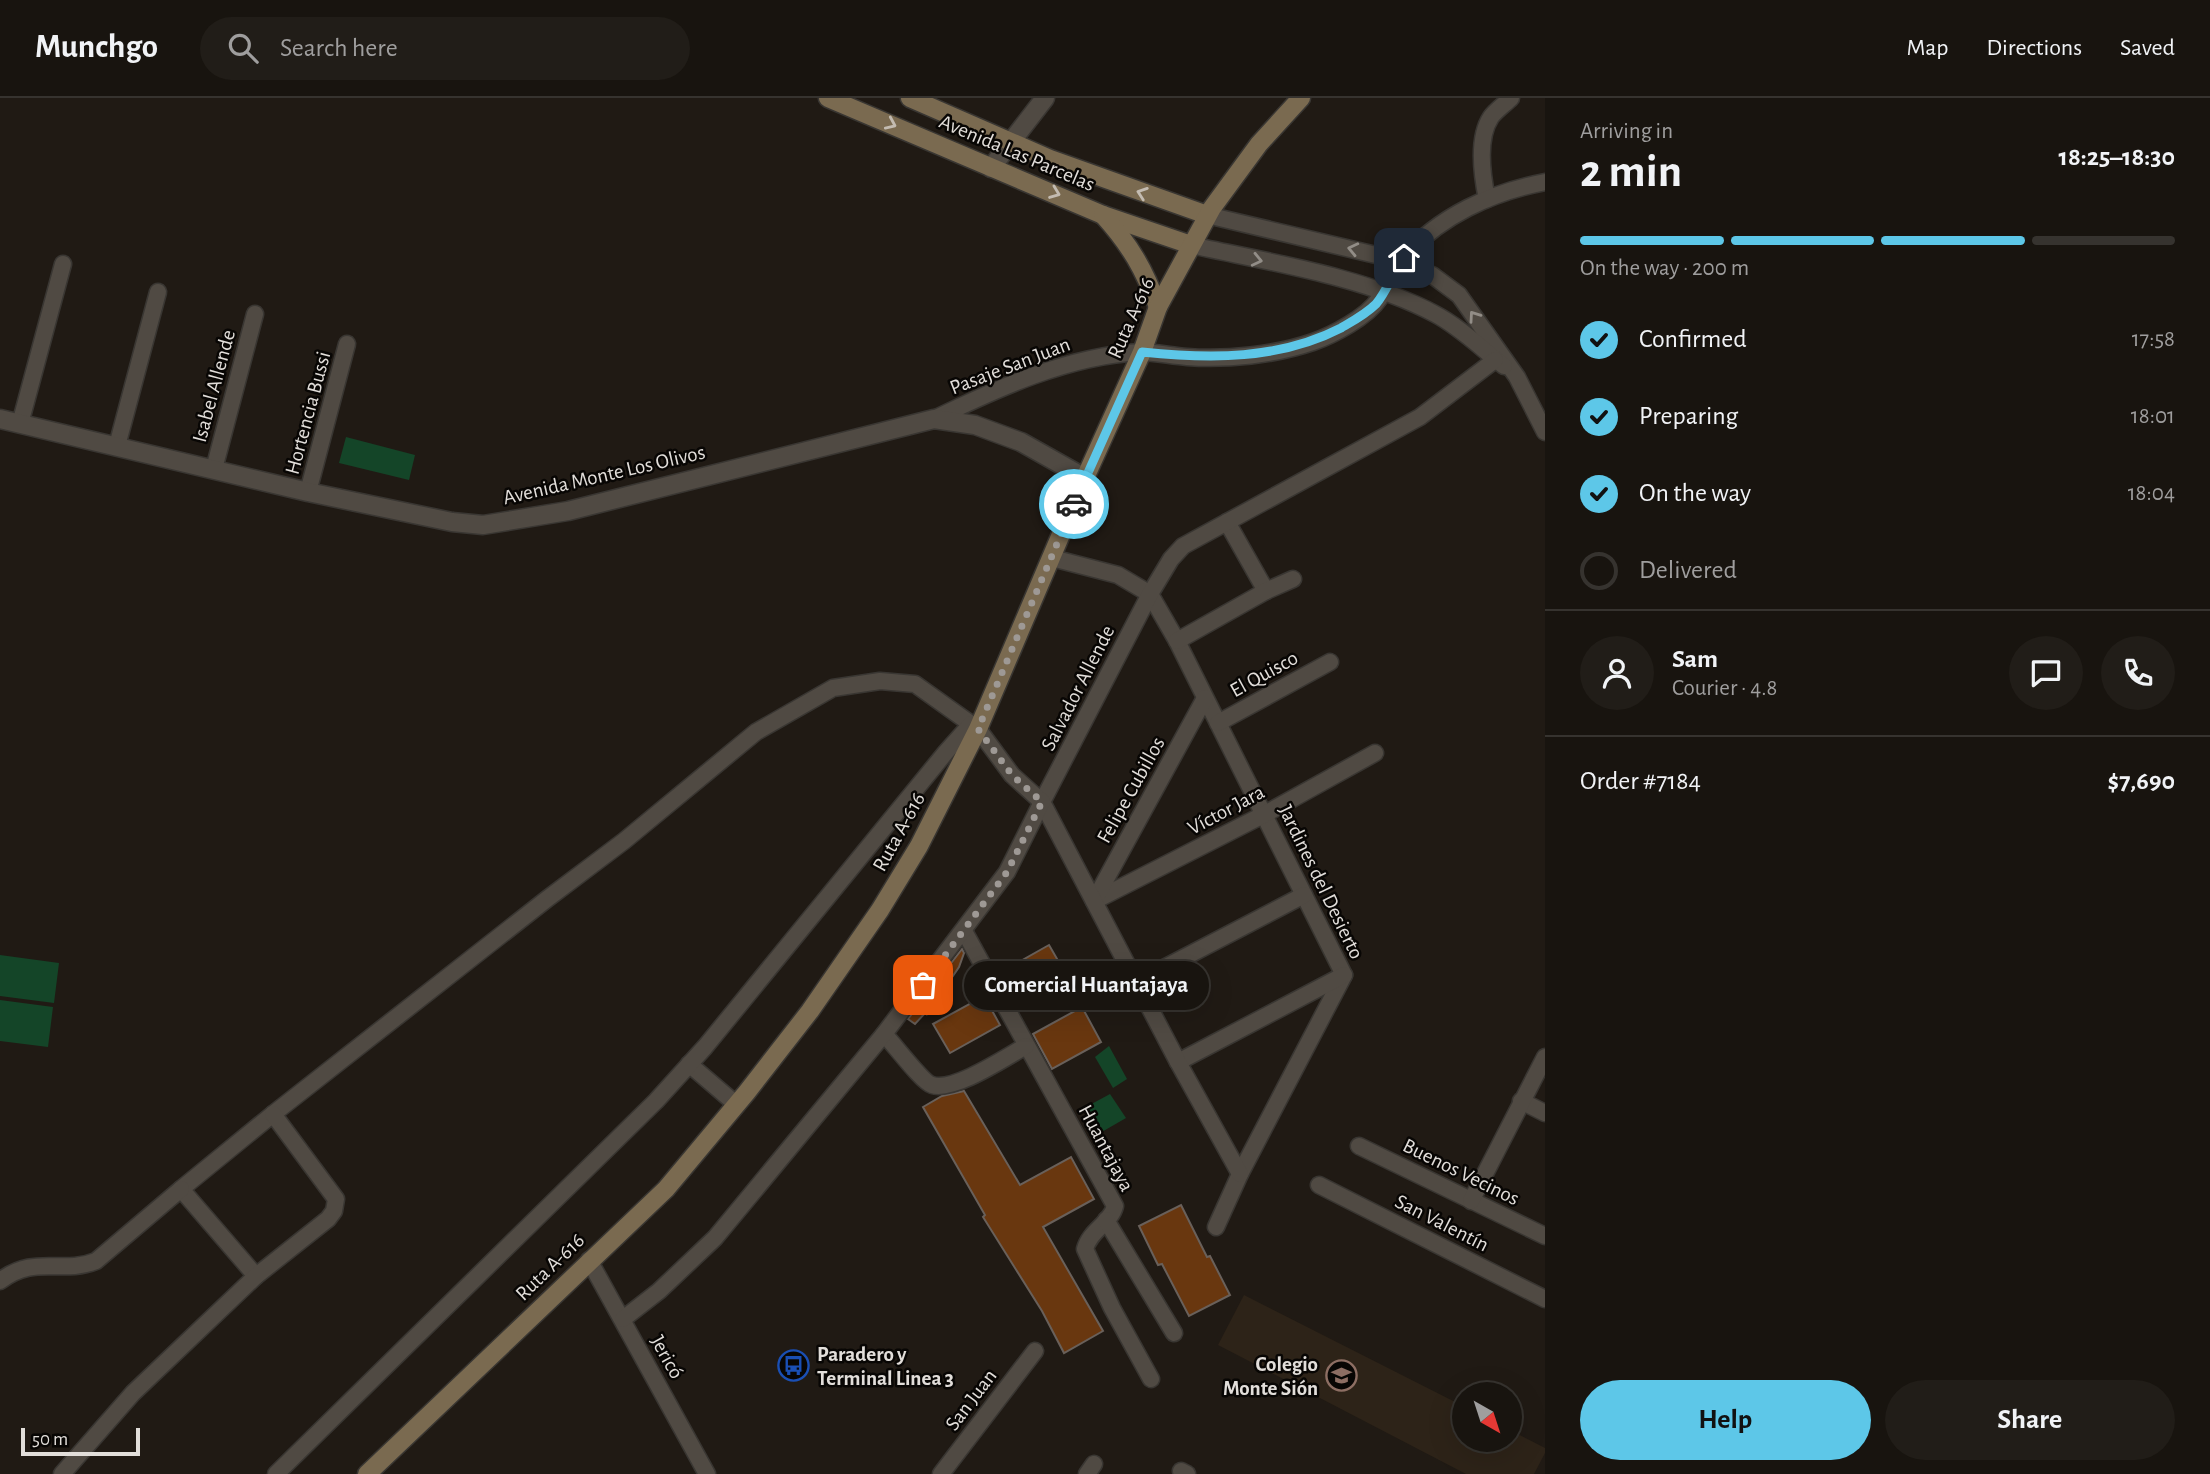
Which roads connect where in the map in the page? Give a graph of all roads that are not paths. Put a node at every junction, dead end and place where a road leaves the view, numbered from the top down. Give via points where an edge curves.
1 (828, 98) edge
2 (909, 98) edge
3 (1045, 98) edge
4 (1511, 98) edge
5 (1296, 99) edge
6 (1009, 142) junction
7 (991, 168) junction
8 (1545, 182) edge
9 (1487, 199) junction
10 (1103, 215) junction
11 (1207, 215) junction
12 (1191, 245) junction
13 (1401, 261) junction
14 (63, 264) dead end
15 (158, 292) dead end
16 (1384, 292) junction
17 (1158, 307) junction
18 (255, 314) dead end
19 (347, 344) dead end
20 (1142, 352) junction
21 (1496, 360) junction
22 (1517, 377) junction
23 (0, 419) edge
24 (934, 419) junction
25 (20, 424) junction
26 (1545, 432) edge
27 (117, 446) junction
28 (214, 469) junction
29 (1085, 478) junction
30 (308, 492) junction
31 (1227, 522) junction
32 (1052, 558) junction
33 (1293, 579) dead end
34 (1266, 591) junction
35 (1150, 594) junction
36 (1177, 642) junction
37 (1330, 662) dead end
38 (1205, 698) junction
39 (1219, 723) junction
40 (975, 727) junction
41 (1374, 753) dead end
42 (1042, 802) junction
43 (1265, 814) junction
44 (1304, 895) junction
45 (1094, 901) junction
46 (964, 931) junction
47 (1344, 975) junction
48 (1137, 982) junction
49 (884, 1034) junction
50 (1026, 1046) junction
51 (1545, 1057) edge
52 (1178, 1062) junction
53 (690, 1064) junction
54 (1521, 1101) junction
55 (737, 1105) junction
56 (1545, 1113) edge
57 (273, 1114) junction
58 (1359, 1146) dead end
59 (1240, 1174) junction
60 (1319, 1185) dead end
61 (181, 1189) junction
62 (1471, 1201) junction
63 (1106, 1220) junction
64 (1216, 1227) dead end
65 (1545, 1236) edge
66 (589, 1261) junction
67 (256, 1276) junction
68 (0, 1281) edge
69 (1545, 1299) edge
70 (623, 1319) junction
71 (1174, 1333) dead end
72 (1035, 1351) dead end
73 (1151, 1379) dead end
74 (62, 1474) edge
75 (276, 1474) edge
76 (367, 1474) edge
77 (708, 1474) edge
78 (941, 1474) edge

1 -> 7 main road, Avenida Las Parcelas
2 - 6 main road, Avenida Las Parcelas
3 - 6 street
4 - 9 street via 1490,118 1483,144 1481,173
5 - 11 main road, Ruta A-616
6 - 7 street
11 -> 6 main road, Avenida Las Parcelas
7 -> 10 main road, Avenida Las Parcelas
8 - 9 street, Pasaje San Juan
9 - 13 street, Pasaje San Juan via 1436,228
10 - 12 main road, Avenida Las Parcelas
10 - 17 main road via 1127,242
11 - 12 main road, Ruta A-616
13 -> 11 street
12 -> 16 street
12 - 17 main road, Ruta A-616
13 - 16 street, Pasaje San Juan
22 -> 13 street via 1459,295 1432,275
14 - 25 street
15 - 27 street
16 - 20 street, Pasaje San Juan via 1366,313 1315,342 1241,356
16 - 21 street via 1438,315
17 - 20 main road, Ruta A-616
18 - 28 street, Isabel Allende
19 - 30 street, Hortencia Bussi
20 - 24 street, Pasaje San Juan via 1091,358 979,397
20 - 29 main road, Ruta A-616
21 - 22 street
21 - 31 street, Salvador Allende via 1420,417
22 - 26 street
23 - 25 street, Avenida Monte Los Olivos
24 - 29 street, Avenida Monte Los Olivos via 975,425 1021,442
24 - 30 street, Avenida Monte Los Olivos via 568,511 483,525
25 - 27 street, Avenida Monte Los Olivos
27 - 28 street, Avenida Monte Los Olivos
28 - 30 street, Avenida Monte Los Olivos
29 - 32 main road, Ruta A-616
31 - 34 street
31 - 35 street, Salvador Allende via 1176,552
32 - 35 street via 1118,575
32 - 40 main road, Ruta A-616
33 - 34 street
34 - 36 street
35 - 36 street, Jardines del Desierto
35 - 42 street, Salvador Allende
36 - 38 street, Jardines del Desierto
37 - 39 street, El Quisco
38 - 39 street, Jardines del Desierto
38 - 45 street, Felipe Cubillos
39 - 43 street, Jardines del Desierto
40 - 42 street via 1012,775
40 - 53 street via 946,751
40 - 55 main road, Ruta A-616 via 925,834 880,910
40 - 57 street via 915,684 880,681 833,688 756,732 624,841
41 - 43 street, Víctor Jara
42 - 45 street
42 - 46 street via 1007,872
43 - 44 street, Jardines del Desierto
43 - 45 street, Víctor Jara
44 - 47 street, Jardines del Desierto
44 - 48 street
45 - 48 street
46 - 49 street
46 - 50 street, Huantajaya
47 - 52 street
47 - 59 street, Jardines del Desierto
48 - 52 street
49 - 50 street via 932,1085 956,1084
49 - 70 street via 715,1238
50 - 63 street, Huantajaya via 1115,1206
51 - 54 street
52 - 59 street
53 - 55 street
53 - 75 street
54 - 56 street
54 - 62 street
55 - 66 main road, Ruta A-616 via 666,1189
57 - 61 street
57 - 67 street via 336,1199 327,1219
58 - 62 street, Buenos Vecinos
59 - 64 street, Jardines del Desierto
60 - 69 street, San Valentín
61 - 67 street
61 - 68 street via 96,1261 83,1266 34,1265
62 - 65 street, Buenos Vecinos
63 - 71 street
63 - 73 street, Huantajaya via 1085,1249
66 - 70 street, Jericó
66 - 76 main road, Ruta A-616
67 - 74 street via 132,1393
70 - 77 street, Jericó
72 - 78 street, San Juan

